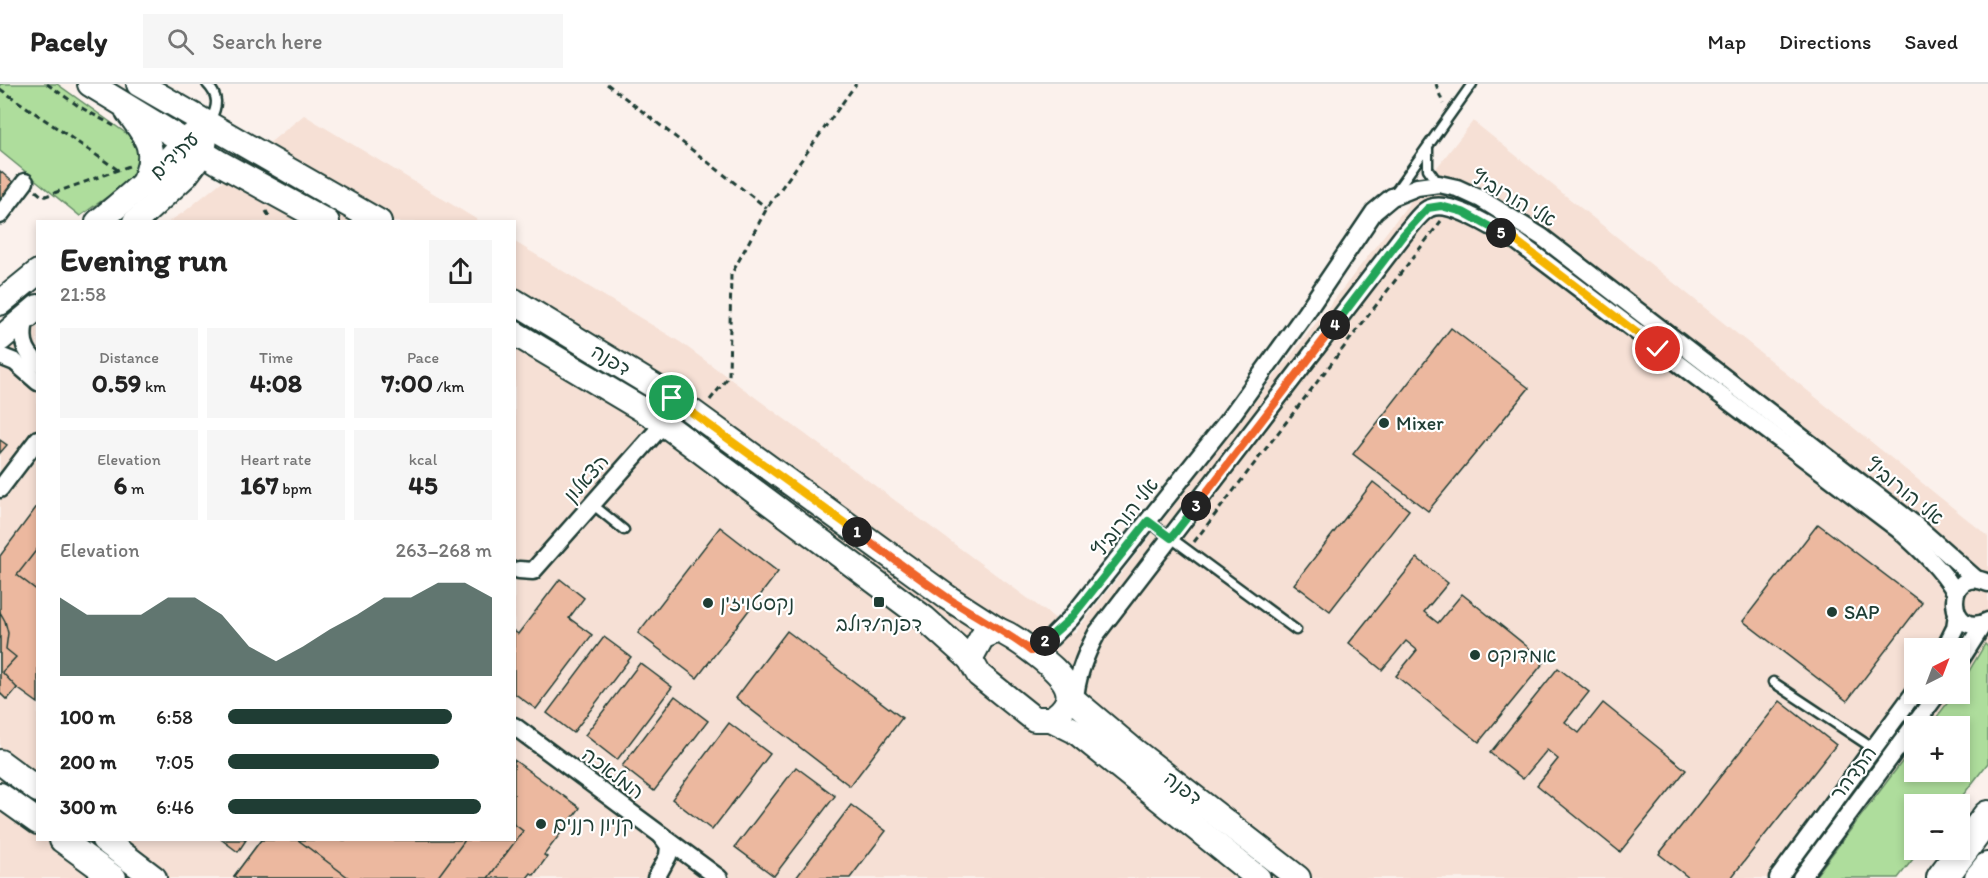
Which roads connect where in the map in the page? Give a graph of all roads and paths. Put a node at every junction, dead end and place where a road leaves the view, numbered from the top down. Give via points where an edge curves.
1 (47, 84) edge
2 (90, 84) edge
3 (139, 84) edge
4 (207, 84) edge
5 (607, 84) edge
6 (856, 84) edge
7 (1436, 84) edge
8 (1472, 84) edge
9 (0, 89) edge
10 (121, 103) junction
11 (1448, 116) junction
12 (208, 123) junction
13 (117, 128) dead end
14 (1429, 146) junction
15 (193, 147) junction
16 (151, 158) junction
17 (118, 170) junction
18 (25, 182) joint
19 (254, 183) junction
20 (1439, 184) junction
21 (142, 185) junction
22 (166, 195) junction
23 (1392, 197) junction
24 (767, 208) junction
25 (1451, 208) junction
26 (0, 215) edge
27 (100, 220) edge
28 (137, 220) edge
29 (323, 220) edge
30 (376, 220) edge
31 (36, 274) edge
32 (516, 302) edge
33 (0, 303) edge
34 (32, 312) edge
35 (516, 334) edge
36 (0, 339) edge
37 (0, 356) edge
38 (36, 361) edge
39 (36, 380) edge
40 (676, 401) junction
41 (709, 401) dead end
42 (659, 420) junction
43 (36, 442) edge
44 (0, 489) edge
45 (592, 504) junction
46 (1148, 521) junction
47 (624, 530) dead end
48 (1171, 538) junction
49 (1188, 550) junction
50 (517, 572) edge
51 (1982, 581) edge
52 (1956, 593) junction
53 (1957, 614) junction
54 (1986, 622) edge
55 (998, 630) junction
56 (1296, 630) dead end
57 (1950, 638) edge
58 (1970, 646) edge
59 (1031, 651) junction
60 (970, 659) junction
61 (1773, 682) dead end
62 (1072, 699) junction
63 (1906, 704) edge
64 (1930, 704) edge
65 (1051, 719) junction
66 (516, 727) edge
67 (1874, 748) junction
68 (0, 762) edge
69 (36, 789) edge
70 (0, 795) edge
71 (1988, 798) edge
72 (1988, 816) edge
73 (1970, 820) edge
74 (36, 821) edge
75 (660, 835) junction
76 (63, 841) edge
77 (105, 841) edge
78 (686, 854) junction
79 (1937, 860) edge
80 (1988, 868) edge
81 (114, 878) edge
82 (154, 878) edge
83 (656, 878) edge
84 (668, 878) edge
85 (718, 878) edge
86 (1257, 878) edge
87 (1298, 878) edge
88 (1778, 878) edge
89 (1801, 878) edge
90 (1923, 878) edge
91 (1942, 878) edge
92 (1980, 878) edge

1 - 13 path
2 - 10 street
3 - 12 street
4 - 12 lane via 217,97
5 - 24 path
6 - 24 path
7 - 11 path
8 - 11 lane
9 - 17 path
10 - 15 street
10 - 16 street via 147,140
11 - 14 lane
12 - 15 street, עתידים
12 - 30 street
14 - 20 lane via 1428,169
14 - 23 lane
15 - 19 street
15 - 21 street, עתידים via 167,161
15 - 22 street, עתידים via 185,176
16 - 17 path
16 - 21 street
17 - 18 path via 43,197
18 - 26 street
19 - 22 street via 236,177 206,177
19 - 29 street
20 - 23 street, אלי הורוביץ
20 - 51 street, אלי הורוביץ via 1480,199 1542,237 1913,523
21 - 27 street, עתידים
22 - 28 street, עתידים
23 - 46 street, אלי הורוביץ via 1374,212 1236,409
24 - 41 path via 731,275 729,376
25 - 48 street, אלי הורוביץ via 1428,208 1404,234
25 - 49 path
25 - 52 street, אלי הורוביץ via 1515,240 1898,529 1928,556
31 - 33 street
32 - 40 street, דפנה
34 - 36 street
34 - 38 street via 23,341
35 - 42 street, דפנה
37 - 39 street via 15,362
40 - 42 street, הצאלון
40 - 55 street, דפנה
42 - 45 street, הצאלון
42 - 50 street, הצאלון
42 - 60 street, דפנה via 924,618
43 - 44 street
45 - 47 lane
45 - 50 street, הצאלון via 533,571
46 - 48 lane
46 - 59 street, אלי הורוביץ via 1071,618
48 - 49 lane
48 - 62 street, אלי הורוביץ via 1096,633 1084,657
49 - 56 lane
51 - 52 street via 1964,583
52 - 53 street
53 - 54 street via 1966,622
53 - 57 street
54 - 58 street
55 - 59 street, דפנה
55 - 60 street via 982,638
59 - 62 street, דפנה via 1058,672
60 - 65 street, דפנה via 979,675 1034,718
61 - 67 lane
62 - 65 street
62 - 87 street, דפנה
63 - 67 street, התדהר
64 - 89 street, התדהר
65 - 86 street, דפנה via 1075,731
66 - 75 street, המלאכה
67 - 88 street, התדהר
68 - 69 street
70 - 74 street
71 - 73 highway
72 - 91 highway
75 - 78 street, המלאכה
75 - 83 street via 669,846
76 - 81 street
77 - 82 street
78 - 84 street
78 - 85 street, המלאכה
79 - 90 highway
80 - 92 highway

